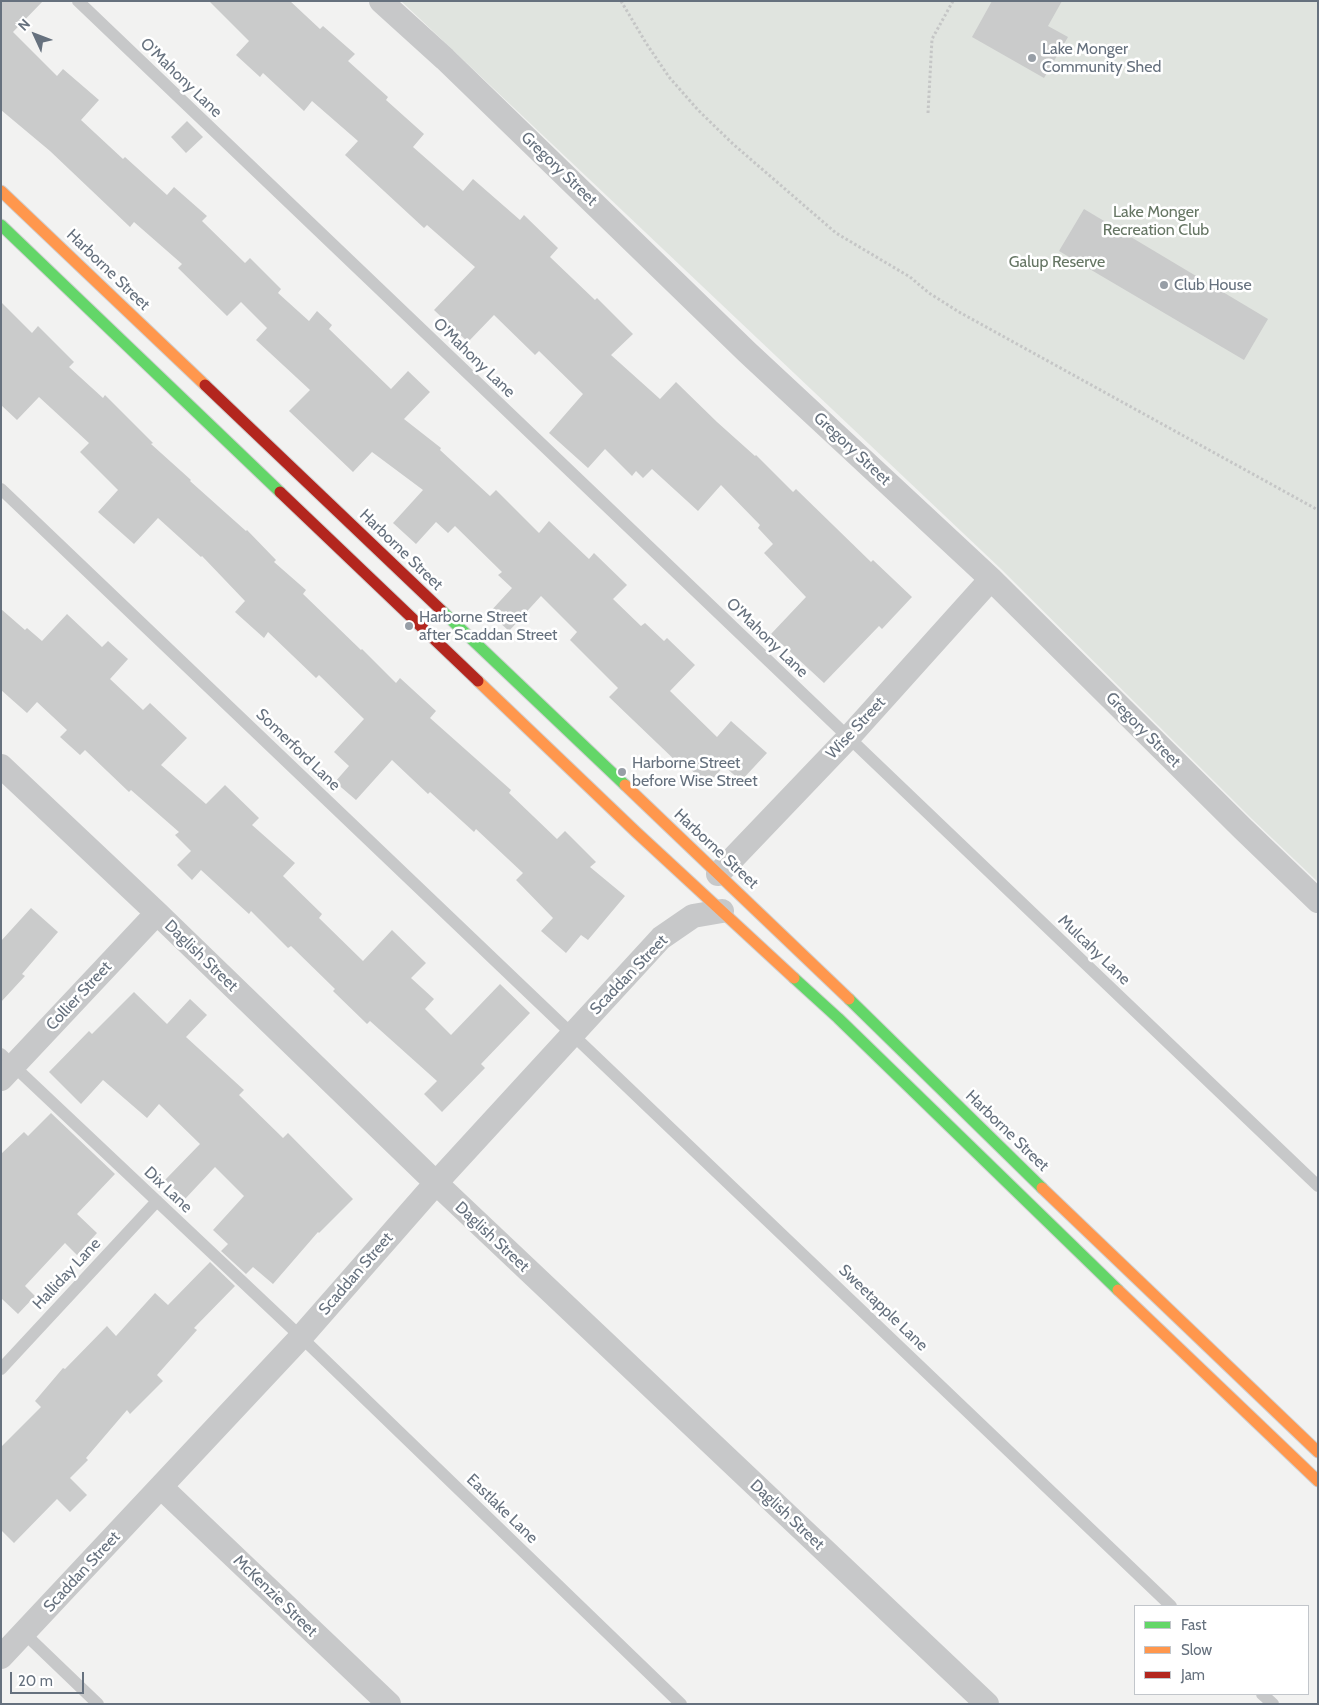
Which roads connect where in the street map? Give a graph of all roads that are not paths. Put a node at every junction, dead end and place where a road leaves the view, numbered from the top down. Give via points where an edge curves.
1 (78, 1) edge
2 (381, 1) edge
3 (1, 192) edge
4 (1, 225) edge
5 (1, 489) edge
6 (991, 579) junction
7 (848, 738) junction
8 (1, 766) edge
9 (718, 874) junction
10 (1318, 901) edge
11 (722, 911) junction
12 (157, 913) junction
13 (573, 1034) junction
14 (5, 1066) edge
15 (436, 1183) junction
16 (1318, 1186) edge
17 (157, 1201) junction
18 (301, 1337) junction
19 (1, 1369) edge
20 (1318, 1452) edge
21 (1318, 1481) edge
22 (162, 1488) junction
23 (1170, 1605) edge
24 (24, 1633) junction
25 (1, 1657) edge
26 (1263, 1695) edge
27 (98, 1704) edge
28 (389, 1704) edge
29 (681, 1704) edge
30 (987, 1704) edge
31 (1273, 1704) edge

1 - 7 lane, O'Mahony Lane
2 - 6 street, Gregory Street via 754,358
3 - 9 main road, Harborne Street
4 - 11 main road
5 - 13 lane, Somerford Lane
6 - 7 street, Wise Street
6 - 10 street, Gregory Street
7 - 9 street, Wise Street
7 - 16 lane, Mulcahy Lane
8 - 12 street, Daglish Street
9 - 20 main road, Harborne Street
11 - 13 street, Scaddan Street via 693,916 661,938
11 - 21 main road via 838,1018
12 - 14 street, Collier Street
12 - 15 street, Daglish Street
13 - 15 street, Scaddan Street
13 - 23 lane, Sweetapple Lane
14 - 17 lane, Dix Lane
15 - 18 street, Scaddan Street
15 - 30 street, Daglish Street
17 - 18 lane, Dix Lane
17 - 19 lane, Halliday Lane
18 - 22 street, Scaddan Street
18 - 29 lane, Eastlake Lane
22 - 24 street, Scaddan Street
22 - 28 street, McKenzie Street
24 - 25 street, Scaddan Street
24 - 27 lane
26 - 31 lane

